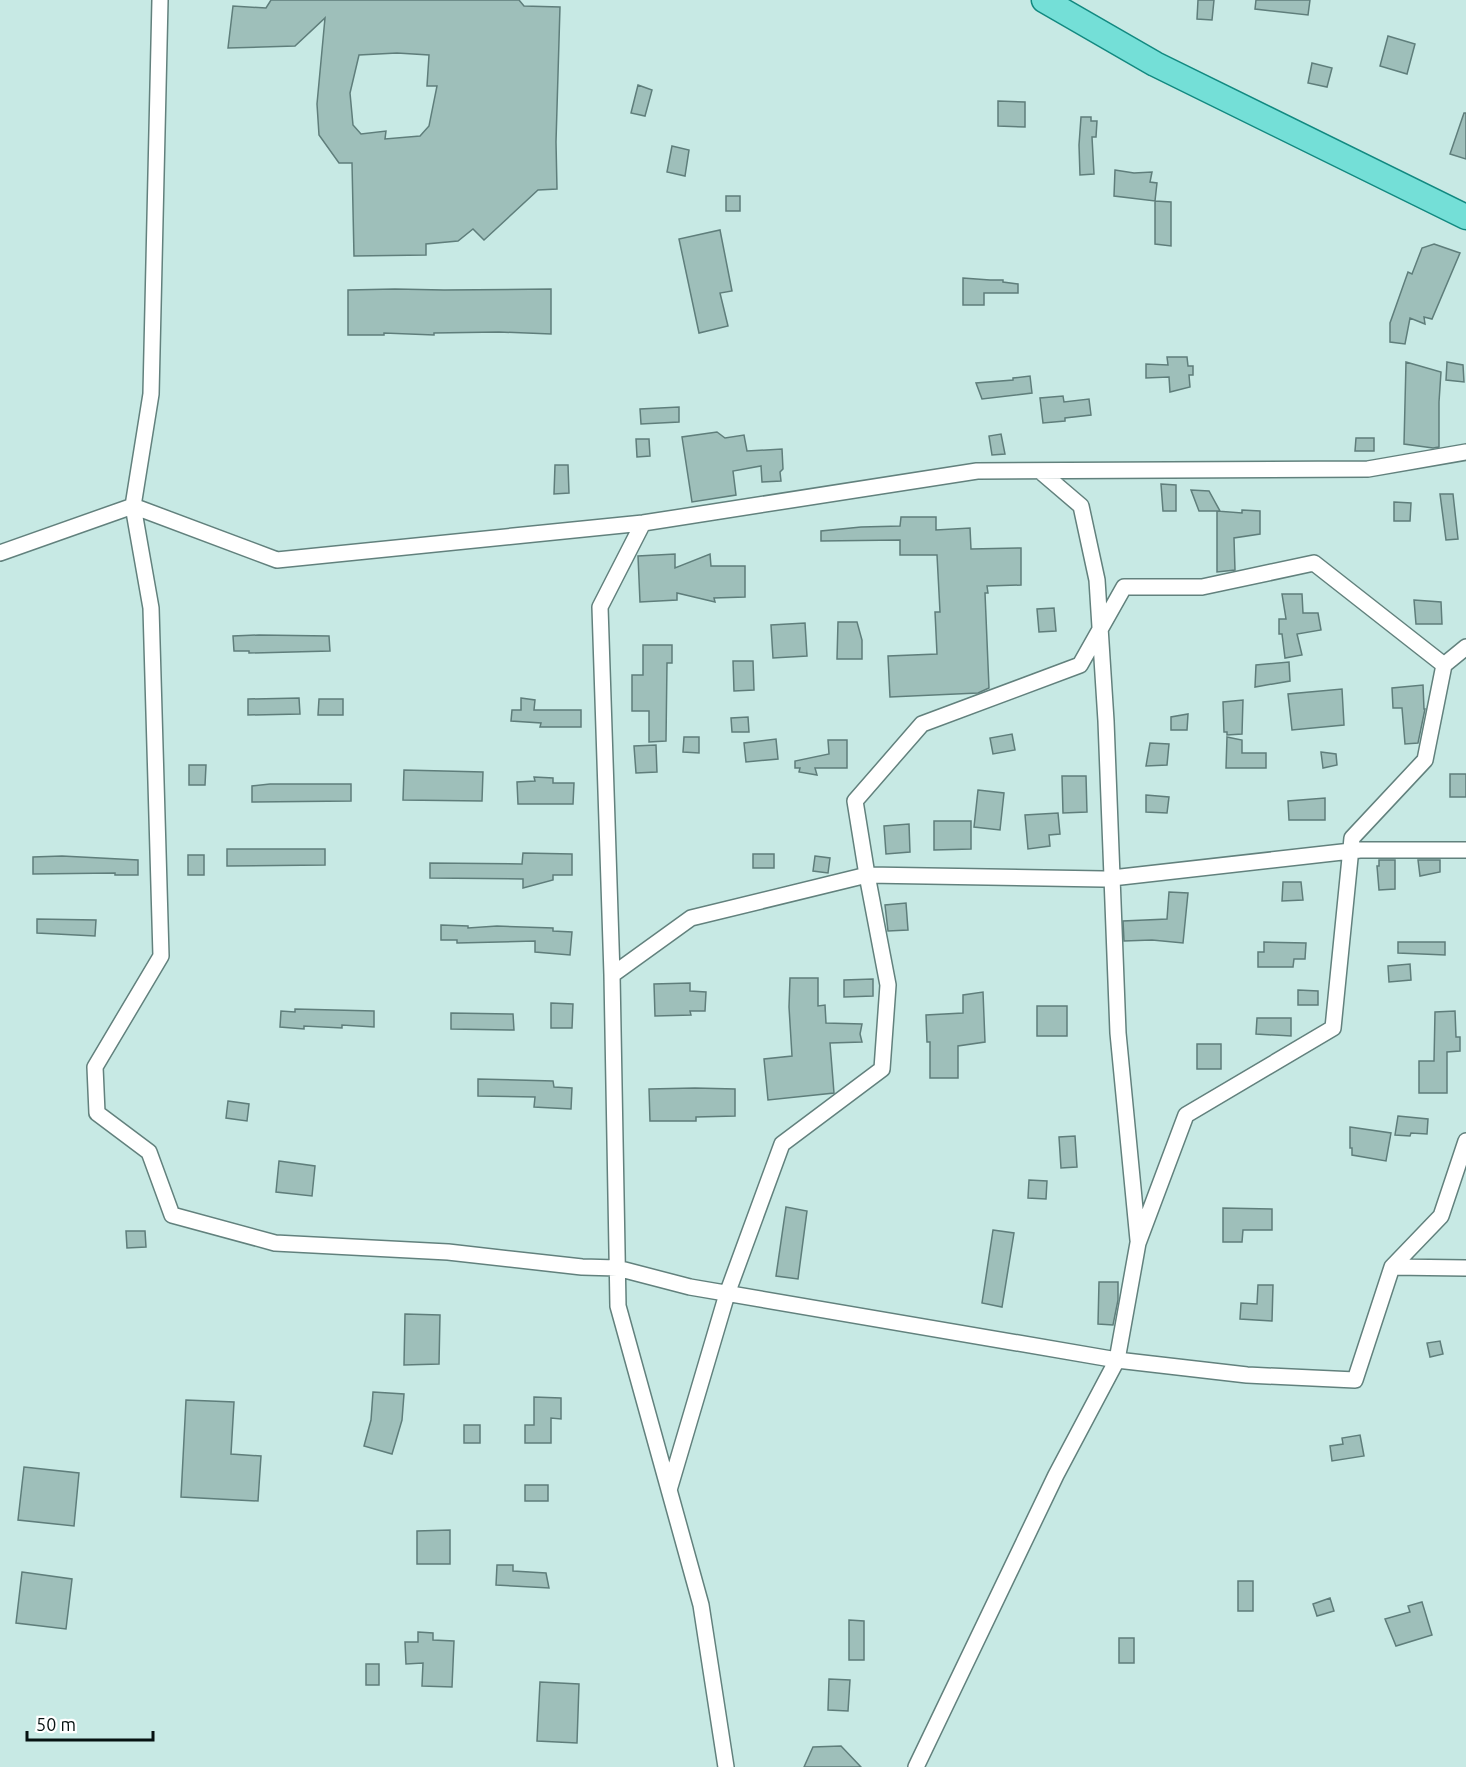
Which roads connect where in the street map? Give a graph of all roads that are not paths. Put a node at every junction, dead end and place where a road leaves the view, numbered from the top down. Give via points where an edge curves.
1 (160, 0) edge
2 (1044, 0) edge
3 (1466, 217) edge
4 (1466, 452) edge
5 (1040, 471) junction
6 (133, 506) junction
7 (643, 523) junction
8 (0, 553) edge
9 (1100, 630) junction
10 (1466, 647) edge
11 (1444, 665) junction
12 (1466, 850) edge
13 (1351, 851) junction
14 (867, 875) junction
15 (1113, 878) junction
16 (612, 975) junction
17 (1466, 1141) edge
18 (1138, 1244) junction
19 (1392, 1267) junction
20 (617, 1268) junction
21 (1466, 1268) edge
22 (727, 1294) junction
23 (1117, 1360) junction
24 (669, 1490) junction
25 (726, 1767) edge
26 (916, 1767) edge

1 - 6 street via 151,394
2 - 3 main road via 1155,64
4 - 5 street via 1368,469
5 - 7 street via 976,471
5 - 9 street via 1081,506 1097,580
6 - 7 street via 277,560
6 - 8 street
6 - 20 street via 151,608 161,956 95,1067 97,1113 149,1152 172,1215 275,1243 448,1252
7 - 16 street via 600,607
9 - 11 street via 1124,587 1202,587 1314,563
9 - 14 street via 1080,665 922,724 855,801
9 - 15 street
10 - 11 street
11 - 13 street via 1425,760 1352,838
12 - 13 street
13 - 15 street
13 - 18 street via 1333,1028 1186,1115
14 - 15 street
14 - 16 street via 691,918
14 - 22 street via 888,985 882,1069 782,1144
15 - 18 street via 1118,1033
16 - 20 street
17 - 19 street via 1441,1216
18 - 23 street
19 - 21 street
19 - 23 street via 1355,1380 1247,1375
20 - 22 street
20 - 24 street via 618,1306
22 - 23 street
22 - 24 street
23 - 26 street via 1056,1475
24 - 25 street via 701,1605

